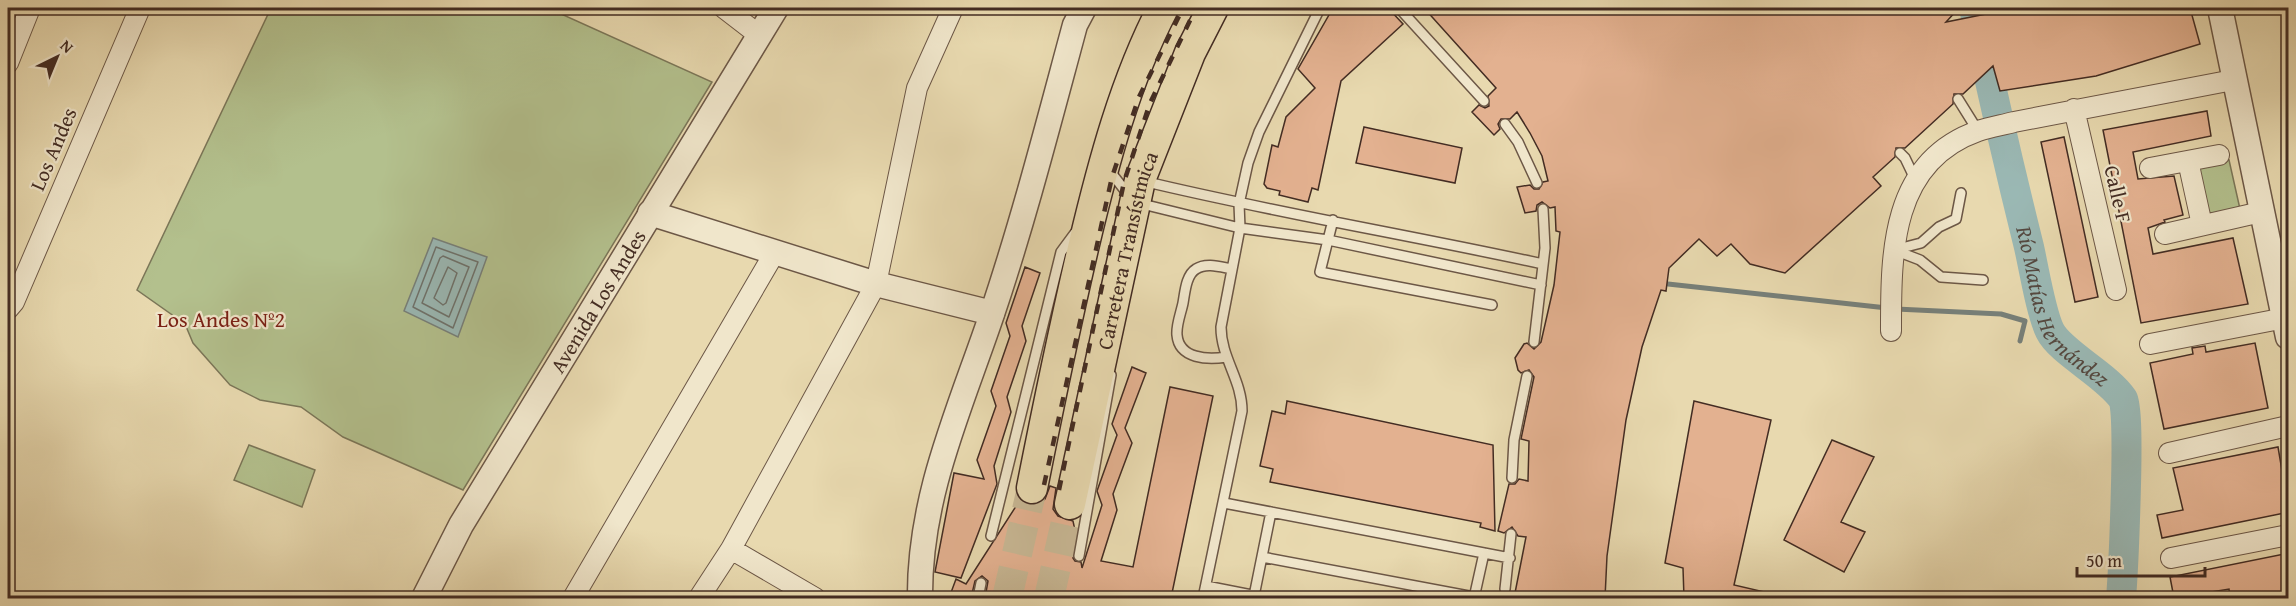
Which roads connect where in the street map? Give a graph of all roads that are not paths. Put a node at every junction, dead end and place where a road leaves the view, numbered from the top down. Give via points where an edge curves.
1 (30, 8) edge
2 (140, 8) edge
3 (724, 8) edge
4 (776, 8) edge
5 (953, 8) edge
6 (1084, 8) edge
7 (1163, 8) edge
8 (1213, 8) edge
9 (1320, 8) edge
10 (1399, 8) edge
11 (2220, 8) edge
12 (759, 35) junction
13 (8, 63) edge
14 (2233, 80) junction
15 (1958, 99) dead end
16 (1484, 101) dead end
17 (2074, 109) junction
18 (1505, 124) dead end
19 (1984, 130) junction
20 (2219, 155) dead end
21 (2188, 161) junction
22 (1104, 162) junction
23 (1930, 163) junction
24 (2150, 168) dead end
25 (1916, 181) junction
26 (1537, 183) dead end
27 (1137, 191) junction
28 (1961, 193) dead end
29 (1239, 204) junction
30 (1093, 209) junction
31 (1543, 209) dead end
32 (2261, 212) junction
33 (650, 213) junction
34 (1333, 220) junction
35 (2202, 225) junction
36 (1240, 228) junction
37 (2165, 234) dead end
38 (1328, 240) junction
39 (1894, 250) junction
40 (775, 252) junction
41 (1543, 264) junction
42 (1232, 269) junction
43 (1983, 280) dead end
44 (876, 284) junction
45 (1541, 285) junction
46 (2116, 290) dead end
47 (1492, 305) dead end
48 (8, 309) edge
49 (992, 313) junction
50 (1891, 328) dead end
51 (2287, 328) edge
52 (1106, 335) junction
53 (1534, 342) dead end
54 (2150, 344) dead end
55 (1226, 357) junction
56 (1527, 376) dead end
57 (2289, 426) edge
58 (2169, 453) dead end
59 (1512, 478) dead end
60 (1032, 488) tunnel mouth
61 (1224, 502) junction
62 (1070, 504) tunnel mouth
63 (1271, 512) junction
64 (1511, 534) dead end
65 (2289, 535) edge
66 (991, 536) dead end
67 (731, 549) junction
68 (1484, 553) junction
69 (1079, 556) dead end
70 (1262, 557) junction
71 (1510, 558) junction
72 (2171, 558) dead end
73 (981, 583) dead end
74 (1206, 586) junction
75 (1505, 589) dead end
76 (1254, 596) junction
77 (424, 598) edge
78 (573, 598) edge
79 (699, 598) edge
80 (815, 598) edge
81 (921, 598) edge
82 (978, 598) edge
83 (1203, 598) edge
84 (1267, 598) edge
85 (1474, 598) edge

1 - 13 street
2 - 48 street, Los Andes
3 - 12 street
4 - 12 street, Avenida Los Andes
5 - 44 street via 917,88
6 - 49 street
7 - 22 main road, Carretera Transístmica via 1150,32
8 - 27 main road, Carretera Transístmica via 1190,53
9 - 29 lane via 1259,132
10 - 16 lane
11 - 14 street
12 - 33 street, Avenida Los Andes
14 - 17 street
14 - 32 street
15 - 19 lane
17 - 19 street
17 - 46 street, Calle F
18 - 26 lane
19 - 23 street via 1956,142
20 - 21 street
21 - 24 street
21 - 35 street
22 - 27 lane
22 - 30 main road, Carretera Transístmica
23 - 25 street
23 - 25 lane via 1902,155
25 - 39 street via 1904,201
27 - 29 lane
27 - 36 lane
27 - 52 main road, Carretera Transístmica
28 - 39 lane via 1956,219 1939,227 1921,243
29 - 34 lane
29 - 36 lane
30 - 60 main road, Carretera Transístmica
30 - 66 lane via 1061,252
31 - 41 lane
32 - 35 street
32 - 51 street
33 - 40 street
33 - 77 street, Avenida Los Andes via 461,525
34 - 38 lane
34 - 41 lane
35 - 37 street
36 - 38 lane
36 - 42 lane
38 - 45 lane
38 - 47 lane via 1320,273
39 - 43 lane via 1920,260 1941,277
39 - 50 street
40 - 44 street
40 - 78 street
41 - 45 lane
42 - 55 lane via 1221,327
42 - 55 lane via 1206,265 1188,277 1176,334 1179,346 1189,354 1204,359
44 - 49 street
44 - 67 street
45 - 53 lane
49 - 81 street via 941,460 923,534
51 - 54 street
52 - 62 main road, Carretera Transístmica
52 - 69 lane via 1111,388
55 - 61 lane via 1238,381 1242,411
56 - 59 lane via 1517,420
57 - 58 street
61 - 63 lane
61 - 74 lane
63 - 68 lane
63 - 70 lane
64 - 71 lane
65 - 72 street
67 - 79 street
67 - 80 street
68 - 71 lane
68 - 85 lane
70 - 76 lane
70 - 85 lane
71 - 75 lane
73 - 82 lane
74 - 76 lane
74 - 83 lane
76 - 84 lane

